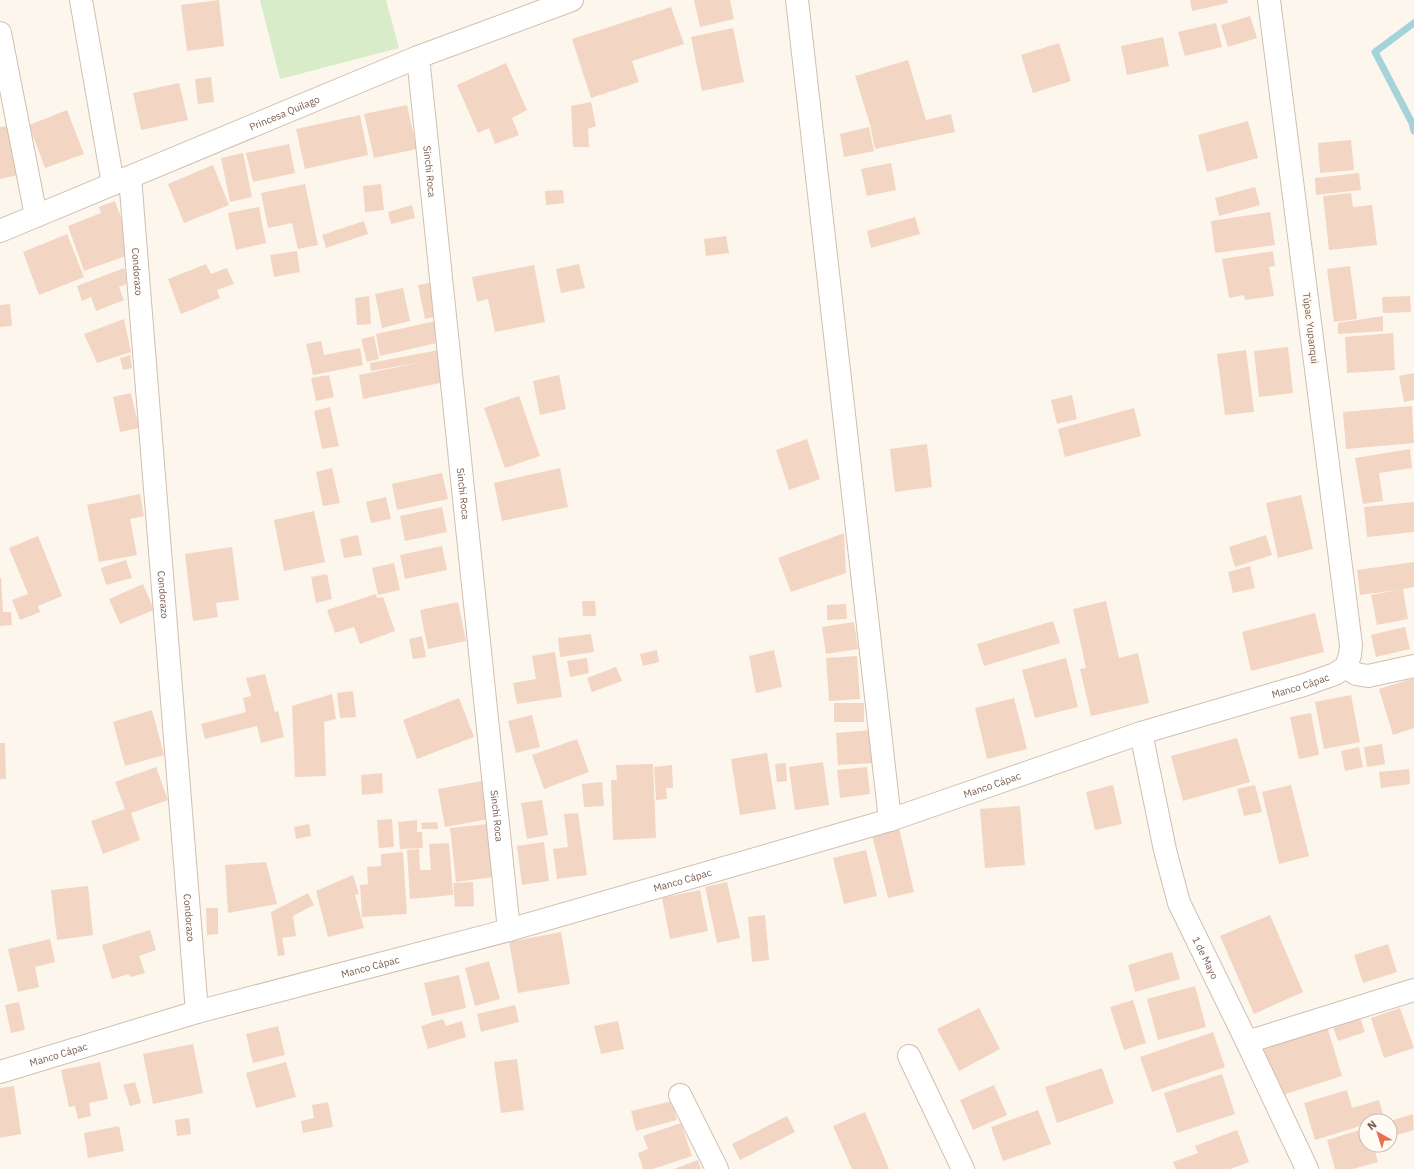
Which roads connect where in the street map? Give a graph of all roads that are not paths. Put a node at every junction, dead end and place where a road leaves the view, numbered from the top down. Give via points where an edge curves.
1 (81, 0) edge
2 (572, 0) edge
3 (797, 0) edge
4 (1269, 0) edge
5 (0, 33) edge
6 (418, 57) junction
7 (121, 180) junction
8 (36, 216) junction
9 (0, 231) edge
10 (1348, 661) junction
11 (1414, 666) edge
12 (1141, 733) junction
13 (890, 820) junction
14 (509, 930) junction
15 (1414, 990) edge
16 (197, 1012) junction
17 (1247, 1042) junction
18 (909, 1056) dead end
19 (0, 1072) edge
20 (680, 1095) dead end
21 (717, 1169) edge
22 (963, 1169) edge
23 (1307, 1169) edge

1 - 7 street, Condorazo
2 - 6 street, Princesa Quilago
3 - 13 street
4 - 10 street, Túpac Yupanqui via 1351,645
5 - 8 street
6 - 7 street, Princesa Quilago
6 - 14 street, Sinchi Roca
7 - 8 street, Princesa Quilago
7 - 16 street, Condorazo
8 - 9 street, Princesa Quilago
10 - 11 street via 1356,674 1368,676
10 - 12 street, Manco Cápac via 1335,674 1304,685
12 - 13 street, Manco Cápac
12 - 17 street, 1 de Mayo via 1165,850 1179,903
13 - 14 street, Manco Cápac
14 - 16 street, Manco Cápac
15 - 17 street
16 - 19 street, Manco Cápac
17 - 23 street, 1 de Mayo
18 - 22 street
20 - 21 street

